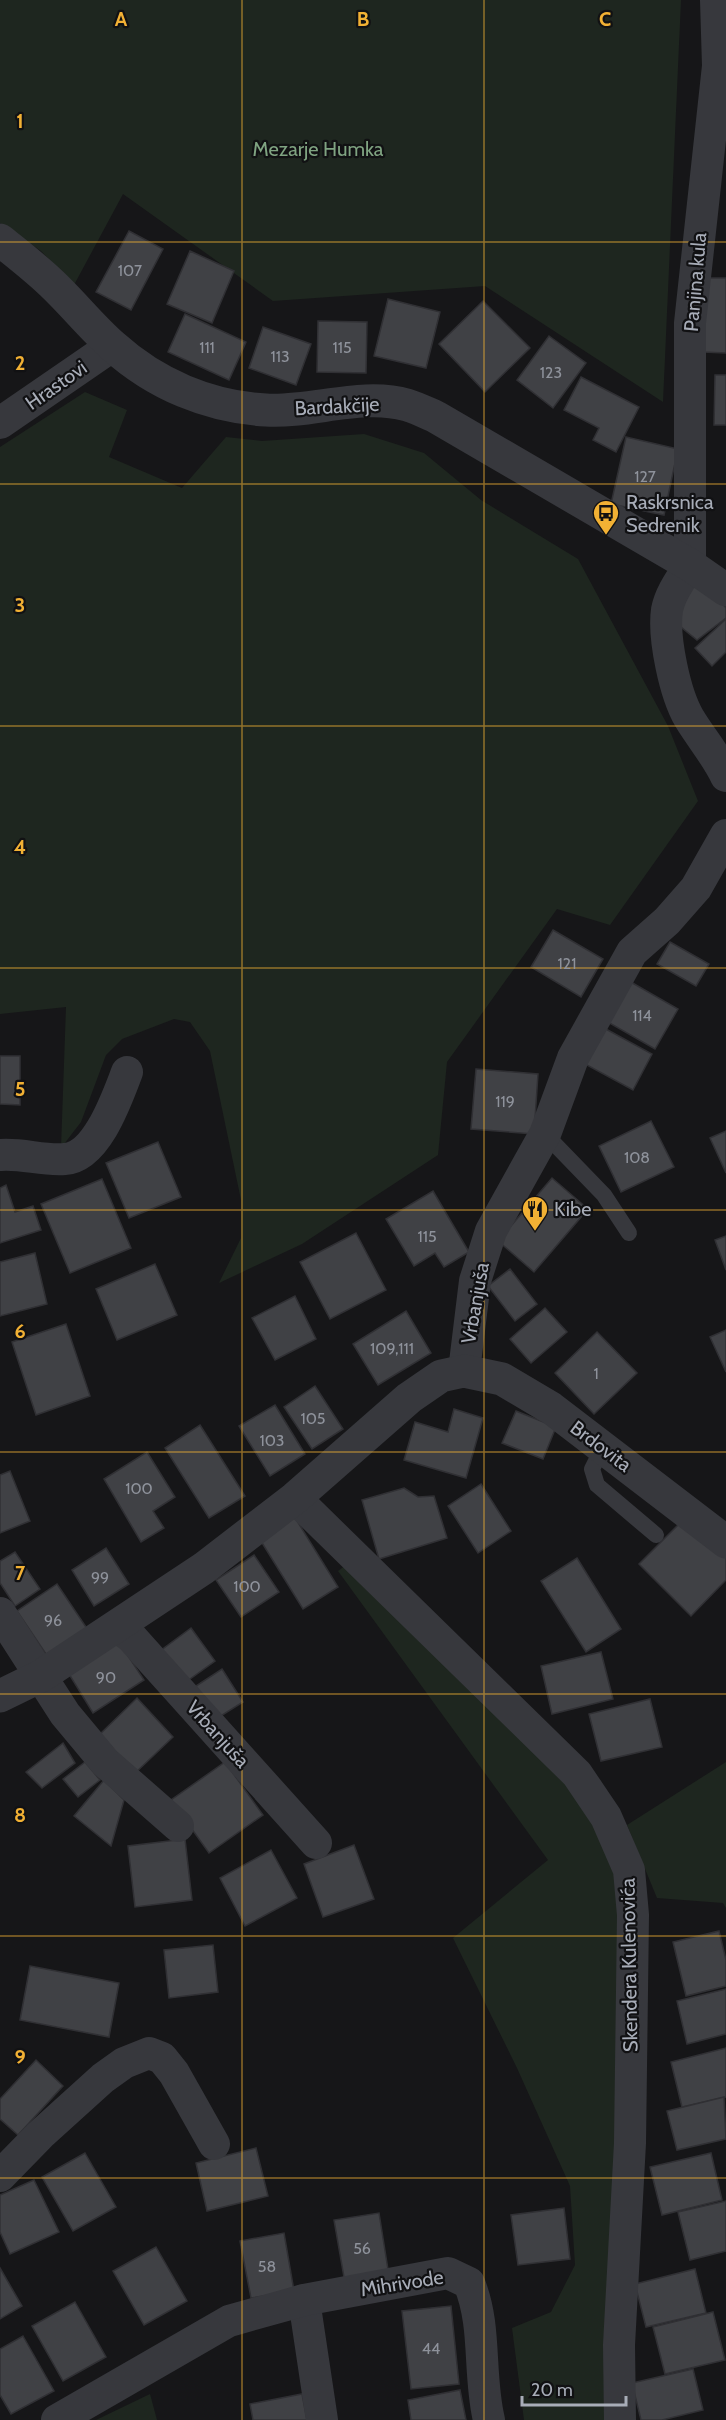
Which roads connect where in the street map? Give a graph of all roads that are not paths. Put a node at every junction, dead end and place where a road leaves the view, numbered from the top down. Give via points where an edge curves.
1 (716, 0) edge
2 (0, 240) edge
3 (112, 346) junction
4 (0, 423) edge
5 (690, 565) junction
6 (726, 590) edge
7 (726, 776) edge
8 (726, 835) edge
9 (127, 1072) dead end
10 (545, 1134) junction
11 (0, 1155) edge
12 (629, 1233) dead end
13 (465, 1371) junction
14 (603, 1447) junction
15 (295, 1498) junction
16 (657, 1535) dead end
17 (726, 1542) edge
18 (0, 1612) edge
19 (118, 1626) junction
20 (41, 1676) junction
21 (0, 1696) edge
22 (178, 1826) dead end
23 (316, 1843) dead end
24 (214, 2144) dead end
25 (0, 2176) edge
26 (304, 2300) junction
27 (57, 2420) edge
28 (322, 2420) edge
29 (489, 2420) edge
30 (620, 2420) edge

1 - 5 street, Panjina kula via 718,66 690,323
2 - 3 street, Bardakčije via 49,281
3 - 4 street, Hrastovi
3 - 5 street, Bardakčije via 142,369 180,389 233,407 268,411 373,402 406,405 436,417
5 - 6 street, Bardakčije
5 - 7 street via 668,609 668,642 688,716
8 - 10 street, Vrbanjuša via 696,888 668,921 632,952 573,1058
9 - 11 street via 109,1117 87,1149 67,1159
10 - 12 lane via 604,1195
10 - 13 street, Vrbanjuša via 491,1232 475,1281
13 - 14 street, Brdovita via 502,1379 551,1408
13 - 15 street, Vrbanjuša via 441,1376 409,1398
14 - 16 lane via 592,1469 597,1485
14 - 17 street, Brdovita
15 - 19 street, Vrbanjuša via 204,1568
15 - 30 street, Skendera Kulenovića via 576,1774 606,1817 629,1870 633,1915 630,2142 619,2345
18 - 20 street
19 - 20 street, Vrbanjuša
19 - 23 street, Vrbanjuša
20 - 21 street, Vrbanjuša
20 - 22 street via 65,1714 105,1762
24 - 25 street via 174,2073 162,2058 149,2053 124,2063 103,2078
26 - 27 street, Mihrivode via 229,2321
26 - 28 street
26 - 29 street, Mihrivode via 448,2273 469,2283 477,2303 484,2401

